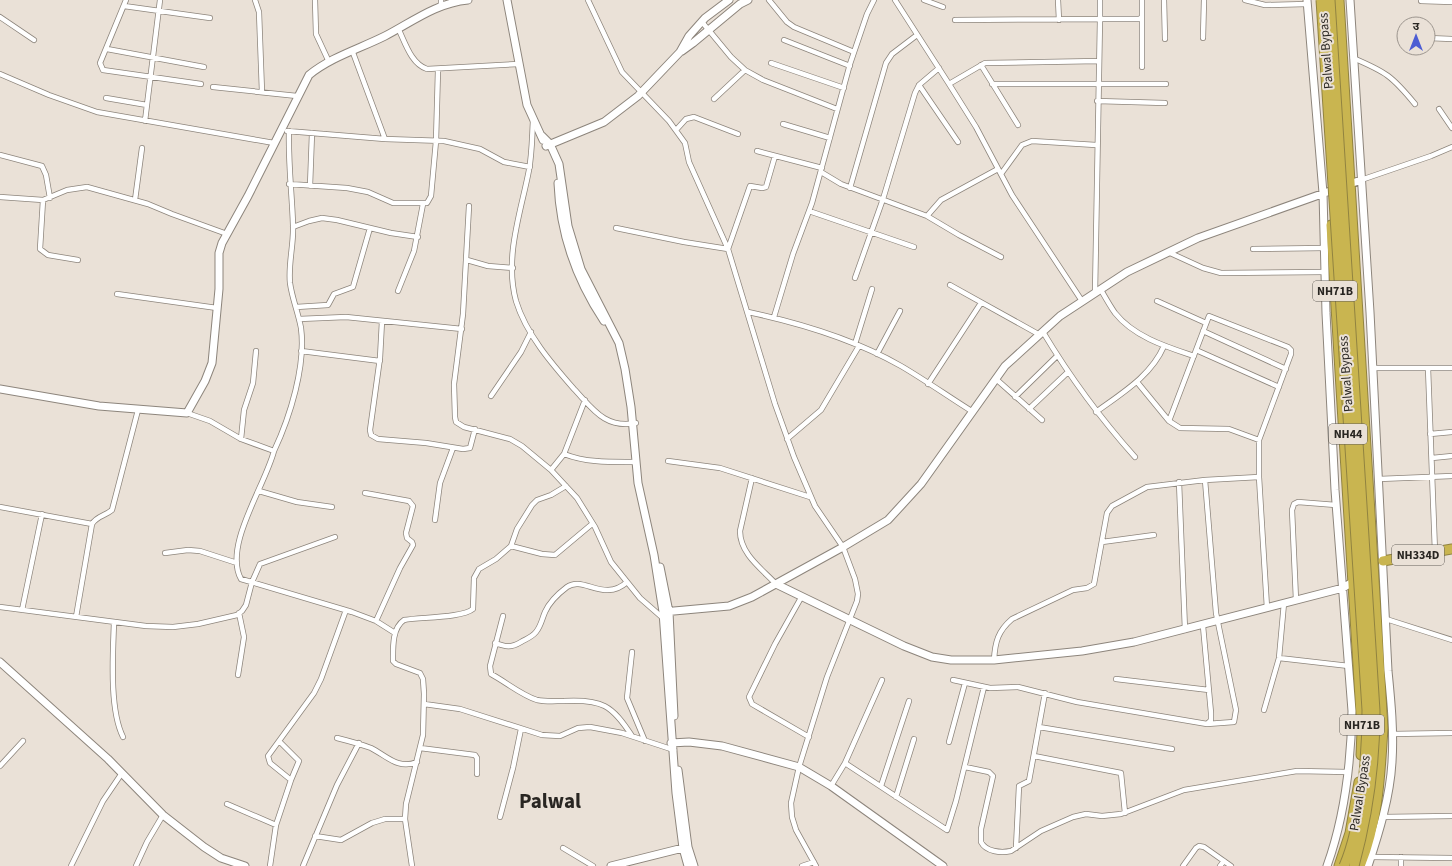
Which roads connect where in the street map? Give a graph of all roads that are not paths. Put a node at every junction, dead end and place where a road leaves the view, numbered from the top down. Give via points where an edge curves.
1 (126, 0) edge
2 (160, 0) edge
3 (255, 0) edge
4 (315, 0) edge
5 (468, 0) edge
6 (506, 0) edge
7 (588, 0) edge
8 (729, 0) edge
9 (748, 0) edge
10 (769, 0) edge
11 (874, 0) edge
12 (895, 0) edge
13 (924, 0) edge
14 (1058, 0) edge
15 (1100, 0) edge
16 (1142, 0) edge
17 (1164, 0) edge
18 (1204, 0) edge
19 (1245, 0) edge
20 (1317, 0) edge
21 (1321, 0) edge
22 (1330, 0) edge
23 (1339, 0) edge
24 (1350, 0) edge
25 (1420, 1) edge
26 (1277, 2) edge
27 (1307, 2) edge
28 (1452, 2) edge
29 (441, 3) edge
30 (124, 6) junction
31 (943, 7) dead end
32 (159, 11) junction
33 (0, 17) edge
34 (1142, 17) junction
35 (210, 18) dead end
36 (1100, 19) junction
37 (955, 20) dead end
38 (1059, 20) junction
39 (702, 22) junction
40 (398, 28) junction
41 (709, 30) junction
42 (917, 35) junction
43 (1203, 38) dead end
44 (1436, 38) edge
45 (1165, 39) dead end
46 (1452, 39) edge
47 (34, 40) dead end
48 (784, 40) dead end
49 (107, 49) junction
50 (352, 50) junction
51 (680, 52) junction
52 (854, 52) junction
53 (153, 58) junction
54 (1353, 58) junction
55 (1098, 61) junction
56 (329, 62) junction
57 (771, 63) dead end
58 (519, 64) junction
59 (981, 65) junction
60 (204, 66) dead end
61 (850, 66) junction
62 (1142, 67) dead end
63 (939, 68) junction
64 (438, 70) junction
65 (745, 70) junction
66 (0, 74) edge
67 (151, 78) junction
68 (1098, 83) junction
69 (201, 84) dead end
70 (949, 84) junction
71 (992, 84) junction
72 (1166, 84) dead end
73 (919, 85) junction
74 (213, 87) dead end
75 (844, 88) junction
76 (262, 92) junction
77 (642, 92) junction
78 (297, 96) junction
79 (106, 98) dead end
80 (714, 100) dead end
81 (1097, 101) junction
82 (1165, 102) dead end
83 (1414, 104) dead end
84 (147, 105) junction
85 (837, 109) junction
86 (1439, 109) dead end
87 (533, 120) junction
88 (145, 121) junction
89 (783, 124) dead end
90 (1018, 125) dead end
91 (1452, 128) edge
92 (281, 130) junction
93 (676, 130) junction
94 (289, 131) junction
95 (312, 133) junction
96 (738, 134) dead end
97 (830, 138) junction
98 (385, 139) junction
99 (436, 140) junction
100 (958, 142) dead end
101 (274, 143) junction
102 (548, 145) junction
103 (1096, 145) junction
104 (1452, 147) edge
105 (142, 148) dead end
106 (757, 151) dead end
107 (0, 155) edge
108 (775, 156) junction
109 (530, 167) junction
110 (821, 170) junction
111 (999, 172) junction
112 (1361, 180) junction
113 (289, 184) junction
114 (1349, 184) junction
115 (310, 186) junction
116 (850, 188) junction
117 (1329, 191) junction
118 (0, 197) edge
119 (50, 198) junction
120 (883, 199) junction
121 (43, 200) junction
122 (135, 200) junction
123 (423, 204) junction
124 (469, 206) dead end
125 (809, 211) junction
126 (927, 216) junction
127 (293, 227) junction
128 (370, 228) junction
129 (616, 228) dead end
130 (871, 232) junction
131 (227, 234) junction
132 (418, 237) junction
133 (914, 247) dead end
134 (1325, 248) junction
135 (728, 249) junction
136 (1252, 249) dead end
137 (1168, 252) junction
138 (1001, 257) dead end
139 (78, 260) dead end
140 (467, 260) junction
141 (513, 268) junction
142 (1325, 272) junction
143 (855, 278) dead end
144 (950, 285) dead end
145 (872, 289) dead end
146 (398, 291) dead end
147 (1098, 292) junction
148 (117, 294) dead end
149 (1082, 301) junction
150 (1157, 301) dead end
151 (981, 303) junction
152 (296, 307) junction
153 (217, 308) junction
154 (900, 311) dead end
155 (748, 312) junction
156 (774, 317) junction
157 (299, 319) junction
158 (382, 321) junction
159 (1206, 323) junction
160 (462, 329) junction
161 (531, 332) junction
162 (1203, 332) junction
163 (1041, 333) junction
164 (857, 345) junction
165 (1164, 346) junction
166 (1196, 350) junction
167 (256, 351) dead end
168 (301, 351) junction
169 (877, 354) junction
170 (1057, 356) junction
171 (1194, 356) junction
172 (380, 361) junction
173 (1373, 368) junction
174 (1428, 368) junction
175 (1452, 368) edge
176 (1286, 369) junction
177 (1068, 372) junction
178 (996, 379) junction
179 (1137, 382) junction
180 (928, 384) junction
181 (1278, 387) junction
182 (0, 389) edge
183 (491, 396) dead end
184 (1015, 397) junction
185 (585, 400) junction
186 (1029, 409) junction
187 (138, 410) junction
188 (973, 412) junction
189 (1096, 412) junction
190 (187, 413) junction
191 (1042, 420) dead end
192 (1169, 421) junction
193 (634, 424) junction
194 (475, 429) junction
195 (1452, 432) edge
196 (1430, 434) junction
197 (787, 439) junction
198 (241, 440) junction
199 (1259, 440) junction
200 (453, 448) junction
201 (274, 452) junction
202 (564, 454) junction
203 (1452, 456) edge
204 (1135, 457) dead end
205 (1432, 458) junction
206 (668, 460) dead end
207 (636, 462) junction
208 (550, 470) junction
209 (1452, 476) edge
210 (1259, 477) junction
211 (1433, 477) junction
212 (752, 478) junction
213 (1379, 478) junction
214 (1205, 480) junction
215 (1179, 482) junction
216 (566, 486) junction
217 (259, 491) junction
218 (365, 493) dead end
219 (810, 497) junction
220 (1336, 505) junction
221 (0, 507) edge
222 (332, 507) dead end
223 (42, 514) junction
224 (435, 520) dead end
225 (92, 524) junction
226 (592, 524) junction
227 (1154, 534) dead end
228 (336, 537) dead end
229 (1102, 542) junction
230 (511, 546) junction
231 (843, 547) junction
232 (1452, 549) edge
233 (1435, 552) junction
234 (165, 553) dead end
235 (1384, 561) junction
236 (237, 563) junction
237 (1373, 568) junction
238 (1353, 581) junction
239 (252, 582) junction
240 (627, 582) junction
241 (776, 584) junction
242 (1343, 588) junction
243 (802, 596) junction
244 (1296, 600) junction
245 (1284, 603) junction
246 (0, 607) edge
247 (1267, 608) junction
248 (22, 610) junction
249 (346, 610) junction
250 (239, 613) junction
251 (503, 616) dead end
252 (666, 616) junction
253 (76, 617) junction
254 (851, 619) junction
255 (1386, 619) junction
256 (1217, 621) junction
257 (114, 622) junction
258 (376, 622) junction
259 (1203, 626) junction
260 (1185, 630) junction
261 (395, 633) junction
262 (1452, 640) edge
263 (495, 643) junction
264 (632, 652) dead end
265 (1278, 658) junction
266 (994, 660) junction
267 (0, 662) edge
268 (1349, 666) junction
269 (238, 675) dead end
270 (1116, 679) dead end
271 (882, 680) dead end
272 (953, 680) dead end
273 (965, 683) junction
274 (984, 687) junction
275 (1209, 690) junction
276 (1045, 693) junction
277 (909, 701) dead end
278 (424, 704) junction
279 (1264, 710) dead end
280 (1207, 724) junction
281 (1039, 727) junction
282 (521, 729) junction
283 (1452, 733) edge
284 (1392, 734) junction
285 (632, 736) junction
286 (123, 737) dead end
287 (809, 737) junction
288 (338, 738) dead end
289 (914, 739) dead end
290 (24, 741) dead end
291 (279, 741) junction
292 (645, 741) junction
293 (949, 742) dead end
294 (359, 743) junction
295 (674, 746) junction
296 (420, 748) junction
297 (1172, 749) dead end
298 (1034, 756) junction
299 (418, 762) junction
300 (845, 763) junction
301 (0, 766) edge
302 (799, 767) junction
303 (965, 767) junction
304 (1348, 772) junction
305 (122, 773) junction
306 (476, 774) dead end
307 (292, 780) junction
308 (831, 786) junction
309 (881, 786) junction
310 (896, 797) junction
311 (227, 804) dead end
312 (1125, 813) junction
313 (163, 815) junction
314 (1382, 816) junction
315 (1452, 816) edge
316 (500, 817) dead end
317 (405, 819) junction
318 (276, 825) junction
319 (315, 836) junction
320 (685, 847) junction
321 (563, 848) dead end
322 (1016, 848) junction
323 (1371, 857) junction
324 (1401, 857) junction
325 (1452, 858) edge
326 (1224, 861) junction
327 (815, 864) edge
328 (71, 866) edge
329 (136, 866) edge
330 (245, 866) edge
331 (270, 866) edge
332 (303, 866) edge
333 (412, 866) edge
334 (594, 866) edge
335 (611, 866) edge
336 (688, 866) edge
337 (694, 866) edge
338 (802, 866) edge
339 (943, 866) edge
340 (1183, 866) edge
341 (1220, 866) edge
342 (1231, 866) edge
343 (1327, 866) edge
344 (1339, 866) edge
345 (1344, 866) edge
346 (1354, 866) edge
347 (1360, 866) edge
348 (1368, 866) edge
349 (1401, 866) edge

1 - 30 street
2 - 32 street
3 - 76 street via 260,12
4 - 56 street via 316,34
5 - 29 street
6 - 58 street
7 - 77 street via 622,72
8 - 39 street
9 - 41 street
10 - 52 street via 786,22 794,27
11 - 52 street
12 - 42 street
13 - 31 street
14 - 38 street
15 - 36 street
16 - 34 street
17 - 45 street
18 - 43 street
19 - 26 street via 1265,5
20 - 117 highway, NH71B
21 - 117 highway, Palwal Bypass / NH44, bridge
22 - 346 highway, Palwal Bypass / NH44, bridge via 1375,711 1371,784
23 - 114 highway
24 - 54 street
25 - 28 street
26 - 27 street
27 - 117 street
29 - 40 street
30 - 32 street
30 - 49 street
32 - 35 street
32 - 53 street
33 - 47 street
34 - 36 street via 1133,20
34 - 62 street
36 - 38 street
36 - 55 street
37 - 38 street
39 - 41 street
39 - 51 street via 689,36
40 - 50 street
40 - 64 street via 417,64 427,69
41 - 51 street
41 - 65 street
42 - 63 street
42 - 116 street via 892,54 886,63
44 - 46 street
48 - 61 street
49 - 53 street
49 - 67 street via 100,63 103,70
50 - 56 street
50 - 98 street
51 - 77 street
52 - 61 street
53 - 60 street
53 - 67 street
54 - 83 street via 1384,71
54 - 112 street
55 - 59 street via 1011,61
55 - 68 street
56 - 78 street via 309,75
57 - 75 street
58 - 64 street
58 - 87 street
59 - 70 street
59 - 71 street
61 - 75 street
63 - 70 street
63 - 73 street
64 - 99 street
65 - 80 street
65 - 85 street via 763,80
66 - 88 street via 96,112
67 - 69 street
67 - 84 street
68 - 71 street
68 - 72 street
68 - 81 street
70 - 111 street via 976,127
71 - 90 street
73 - 100 street
73 - 120 street
74 - 76 street
75 - 85 street
76 - 78 street
77 - 93 street
77 - 102 street via 604,122
78 - 92 street
79 - 84 street
81 - 82 street
81 - 103 street
84 - 88 street
85 - 97 street
86 - 91 street
87 - 102 street
87 - 109 street
88 - 101 street
89 - 97 street
92 - 94 street
92 - 101 street
93 - 96 street via 686,119 694,117
93 - 135 street via 685,143 689,162
94 - 95 street
94 - 113 street
95 - 98 street
95 - 115 street
97 - 110 street
98 - 99 street
99 - 109 street via 480,149 504,162
99 - 123 street via 430,200
101 - 131 street
102 - 193 street via 559,164 568,226 581,269 616,335
103 - 111 street via 1032,141 1022,145
103 - 147 street
104 - 112 street
105 - 122 street
106 - 108 street
107 - 119 street via 42,166
108 - 110 street
108 - 135 street via 766,187 750,186
109 - 141 street via 514,240
110 - 116 street
110 - 125 street
111 - 126 street via 941,200
111 - 149 street via 1040,240
112 - 114 street
112 - 173 street
113 - 115 street
113 - 127 street
114 - 117 street
114 - 237 highway
115 - 123 street via 347,188 368,192 390,202
116 - 120 street
117 - 134 street
117 - 137 street via 1198,238
117 - 238 highway, NH71B
117 - 345 highway, Palwal Bypass / NH44, bridge via 1367,710 1364,772 1355,827
118 - 121 street
119 - 121 street
119 - 122 street via 67,190 87,187
120 - 126 street
120 - 130 street
121 - 139 street via 40,249 48,255
122 - 131 street
123 - 132 street
124 - 140 street
125 - 130 street
125 - 156 street
126 - 138 street
127 - 128 street via 322,218
127 - 152 street via 290,282
128 - 132 street
128 - 152 street via 353,287 334,294 328,305
129 - 135 street
130 - 133 street
130 - 143 street
131 - 153 street via 219,253
132 - 146 street
134 - 136 street
134 - 142 street
135 - 155 street
137 - 142 street via 1203,268 1222,273
137 - 147 street via 1127,272
140 - 141 street via 488,266
140 - 160 street
141 - 161 street via 516,301
142 - 220 street
144 - 151 street
145 - 164 street
147 - 149 street
147 - 165 street via 1125,323
148 - 153 street
149 - 163 street
150 - 159 street
151 - 163 street
151 - 180 street
152 - 157 street
153 - 190 street via 212,363
154 - 169 street
155 - 156 street
155 - 197 street
156 - 164 street
157 - 158 street via 346,317
157 - 168 street
158 - 160 street
158 - 172 street
159 - 162 street
159 - 176 street via 1208,316 1211,316 1288,346 1292,351
160 - 194 street via 454,384 455,417 459,425
161 - 183 street via 518,357
161 - 185 street via 552,362
162 - 166 street
162 - 176 street
163 - 170 street
163 - 178 street via 1005,366
164 - 169 street
164 - 197 street via 821,410
165 - 171 street
165 - 179 street via 1154,364
166 - 171 street
166 - 181 street
167 - 198 street via 253,383 244,410
168 - 172 street
168 - 201 street via 289,414
169 - 180 street via 902,366
170 - 177 street
170 - 184 street
171 - 192 street
172 - 200 street via 371,435 378,439
173 - 174 street
173 - 213 street
174 - 175 street
174 - 196 street
176 - 181 street
177 - 186 street
177 - 189 street
178 - 184 street
178 - 188 street
179 - 189 street
179 - 192 street
180 - 188 street
181 - 199 street
182 - 187 street
184 - 186 street
185 - 193 street via 604,420
185 - 202 street
186 - 191 street
187 - 190 street
187 - 225 street via 112,510 95,519
188 - 231 street via 921,484 888,520
189 - 204 street
190 - 198 street via 210,421
192 - 199 street via 1186,429 1229,429
193 - 207 street
193 - 252 street
194 - 200 street via 470,448
194 - 208 street via 510,439
195 - 196 street
196 - 205 street
197 - 219 street
198 - 201 street
199 - 210 street
200 - 224 street via 440,483
201 - 217 street
202 - 207 street via 593,462
202 - 208 street
203 - 205 street
205 - 211 street
206 - 212 street via 720,468
207 - 252 street
208 - 216 street
209 - 211 street
210 - 214 street
210 - 247 street
211 - 213 street
211 - 233 street
212 - 219 street
212 - 241 street via 740,539 744,550
213 - 235 street
214 - 215 street
214 - 256 street
215 - 229 street via 1147,488 1112,506 1107,513
215 - 260 street
216 - 226 street via 577,498
216 - 230 street via 532,505 517,529
217 - 222 street via 297,502
217 - 236 street via 241,531
218 - 258 street via 410,501 414,506 406,534 412,545
219 - 231 street
220 - 242 street
220 - 244 street via 1298,502 1294,504 1292,510
221 - 223 street
223 - 225 street
223 - 248 street
225 - 253 street
226 - 230 street via 555,555
226 - 240 street via 611,562
227 - 229 street
228 - 239 street via 264,562 258,567
229 - 266 street via 1094,584 1067,592 1012,619 996,638
230 - 261 street via 477,572 474,578 473,609 469,612 404,620 398,624
231 - 241 street
231 - 254 street via 858,594
232 - 233 highway, NH334D
233 - 235 highway, NH334D
234 - 236 street via 188,550
235 - 237 street, NH334D
235 - 255 street
236 - 239 street via 241,579
237 - 238 street, NH334D
237 - 347 highway via 1383,728 1375,810 1371,833
238 - 242 street, NH334D
238 - 344 highway, NH71B via 1362,731 1361,756 1354,811
239 - 249 street
239 - 250 street via 246,605
240 - 252 street via 640,598
240 - 263 street via 619,589 611,591 576,584 567,586 550,605 540,627 530,637 513,647
241 - 243 street
241 - 252 street via 729,606
242 - 244 street
242 - 268 street
243 - 254 street
243 - 287 street via 749,697 752,704
244 - 245 street
245 - 247 street
245 - 265 street
246 - 248 street
247 - 256 street
248 - 253 street
249 - 258 street
249 - 291 street via 314,693
250 - 257 street via 218,621 173,627
250 - 269 street via 244,637
251 - 263 street
252 - 295 street
253 - 257 street
254 - 266 street via 932,657 951,660
254 - 287 street via 827,678
255 - 262 street
255 - 284 street
256 - 259 street
256 - 280 street via 1236,716 1231,723
257 - 286 street via 112,675 118,722
258 - 261 street
259 - 260 street
259 - 275 street
260 - 266 street via 1082,652
261 - 278 street via 393,661 420,672 423,679
263 - 285 street via 490,668 492,674 536,700 582,700 604,705 612,710
264 - 292 street via 627,698
265 - 268 street
265 - 279 street
267 - 305 street
268 - 304 street via 1352,711
270 - 275 street
271 - 300 street
272 - 273 street
273 - 274 street
273 - 293 street
274 - 276 street via 1018,687
274 - 303 street
275 - 280 street via 1211,720
276 - 280 street via 1077,702
276 - 281 street
277 - 309 street
278 - 282 street via 460,709
278 - 296 street
281 - 297 street
281 - 298 street
282 - 285 street via 552,736 590,727
282 - 316 street
283 - 284 street
284 - 314 street via 1392,764
285 - 292 street
287 - 302 street
288 - 294 street
289 - 310 street
290 - 301 street
291 - 307 street via 299,761
291 - 307 street via 269,753 268,761
292 - 295 street
294 - 299 street via 397,764 411,765
294 - 319 street
295 - 302 street via 689,742 722,746
295 - 320 street
296 - 299 street
296 - 306 street via 475,755
298 - 312 street via 1120,772
298 - 322 street via 1029,781 1019,786
299 - 317 street via 406,804
300 - 308 street
300 - 309 street
302 - 308 street
302 - 327 street via 791,803 792,817 796,830
303 - 310 street via 947,830
303 - 322 street via 990,772 993,776 981,829 983,846 1005,852
304 - 312 street via 1297,771 1201,787 1169,795
304 - 343 street via 1345,804
305 - 313 street
305 - 328 street via 103,801
307 - 318 street
308 - 339 street
309 - 310 street
311 - 318 street
312 - 322 street via 1073,817 1042,831
313 - 329 street
313 - 330 street via 221,858
314 - 315 street
314 - 323 street
317 - 319 street via 393,818 372,823 341,840
317 - 333 street
318 - 331 street
319 - 332 street
320 - 335 street
320 - 336 street
320 - 337 street
321 - 334 street
323 - 324 street
323 - 348 street
324 - 325 street
324 - 349 street
326 - 340 street via 1199,846
326 - 341 street
326 - 342 street
327 - 338 street

